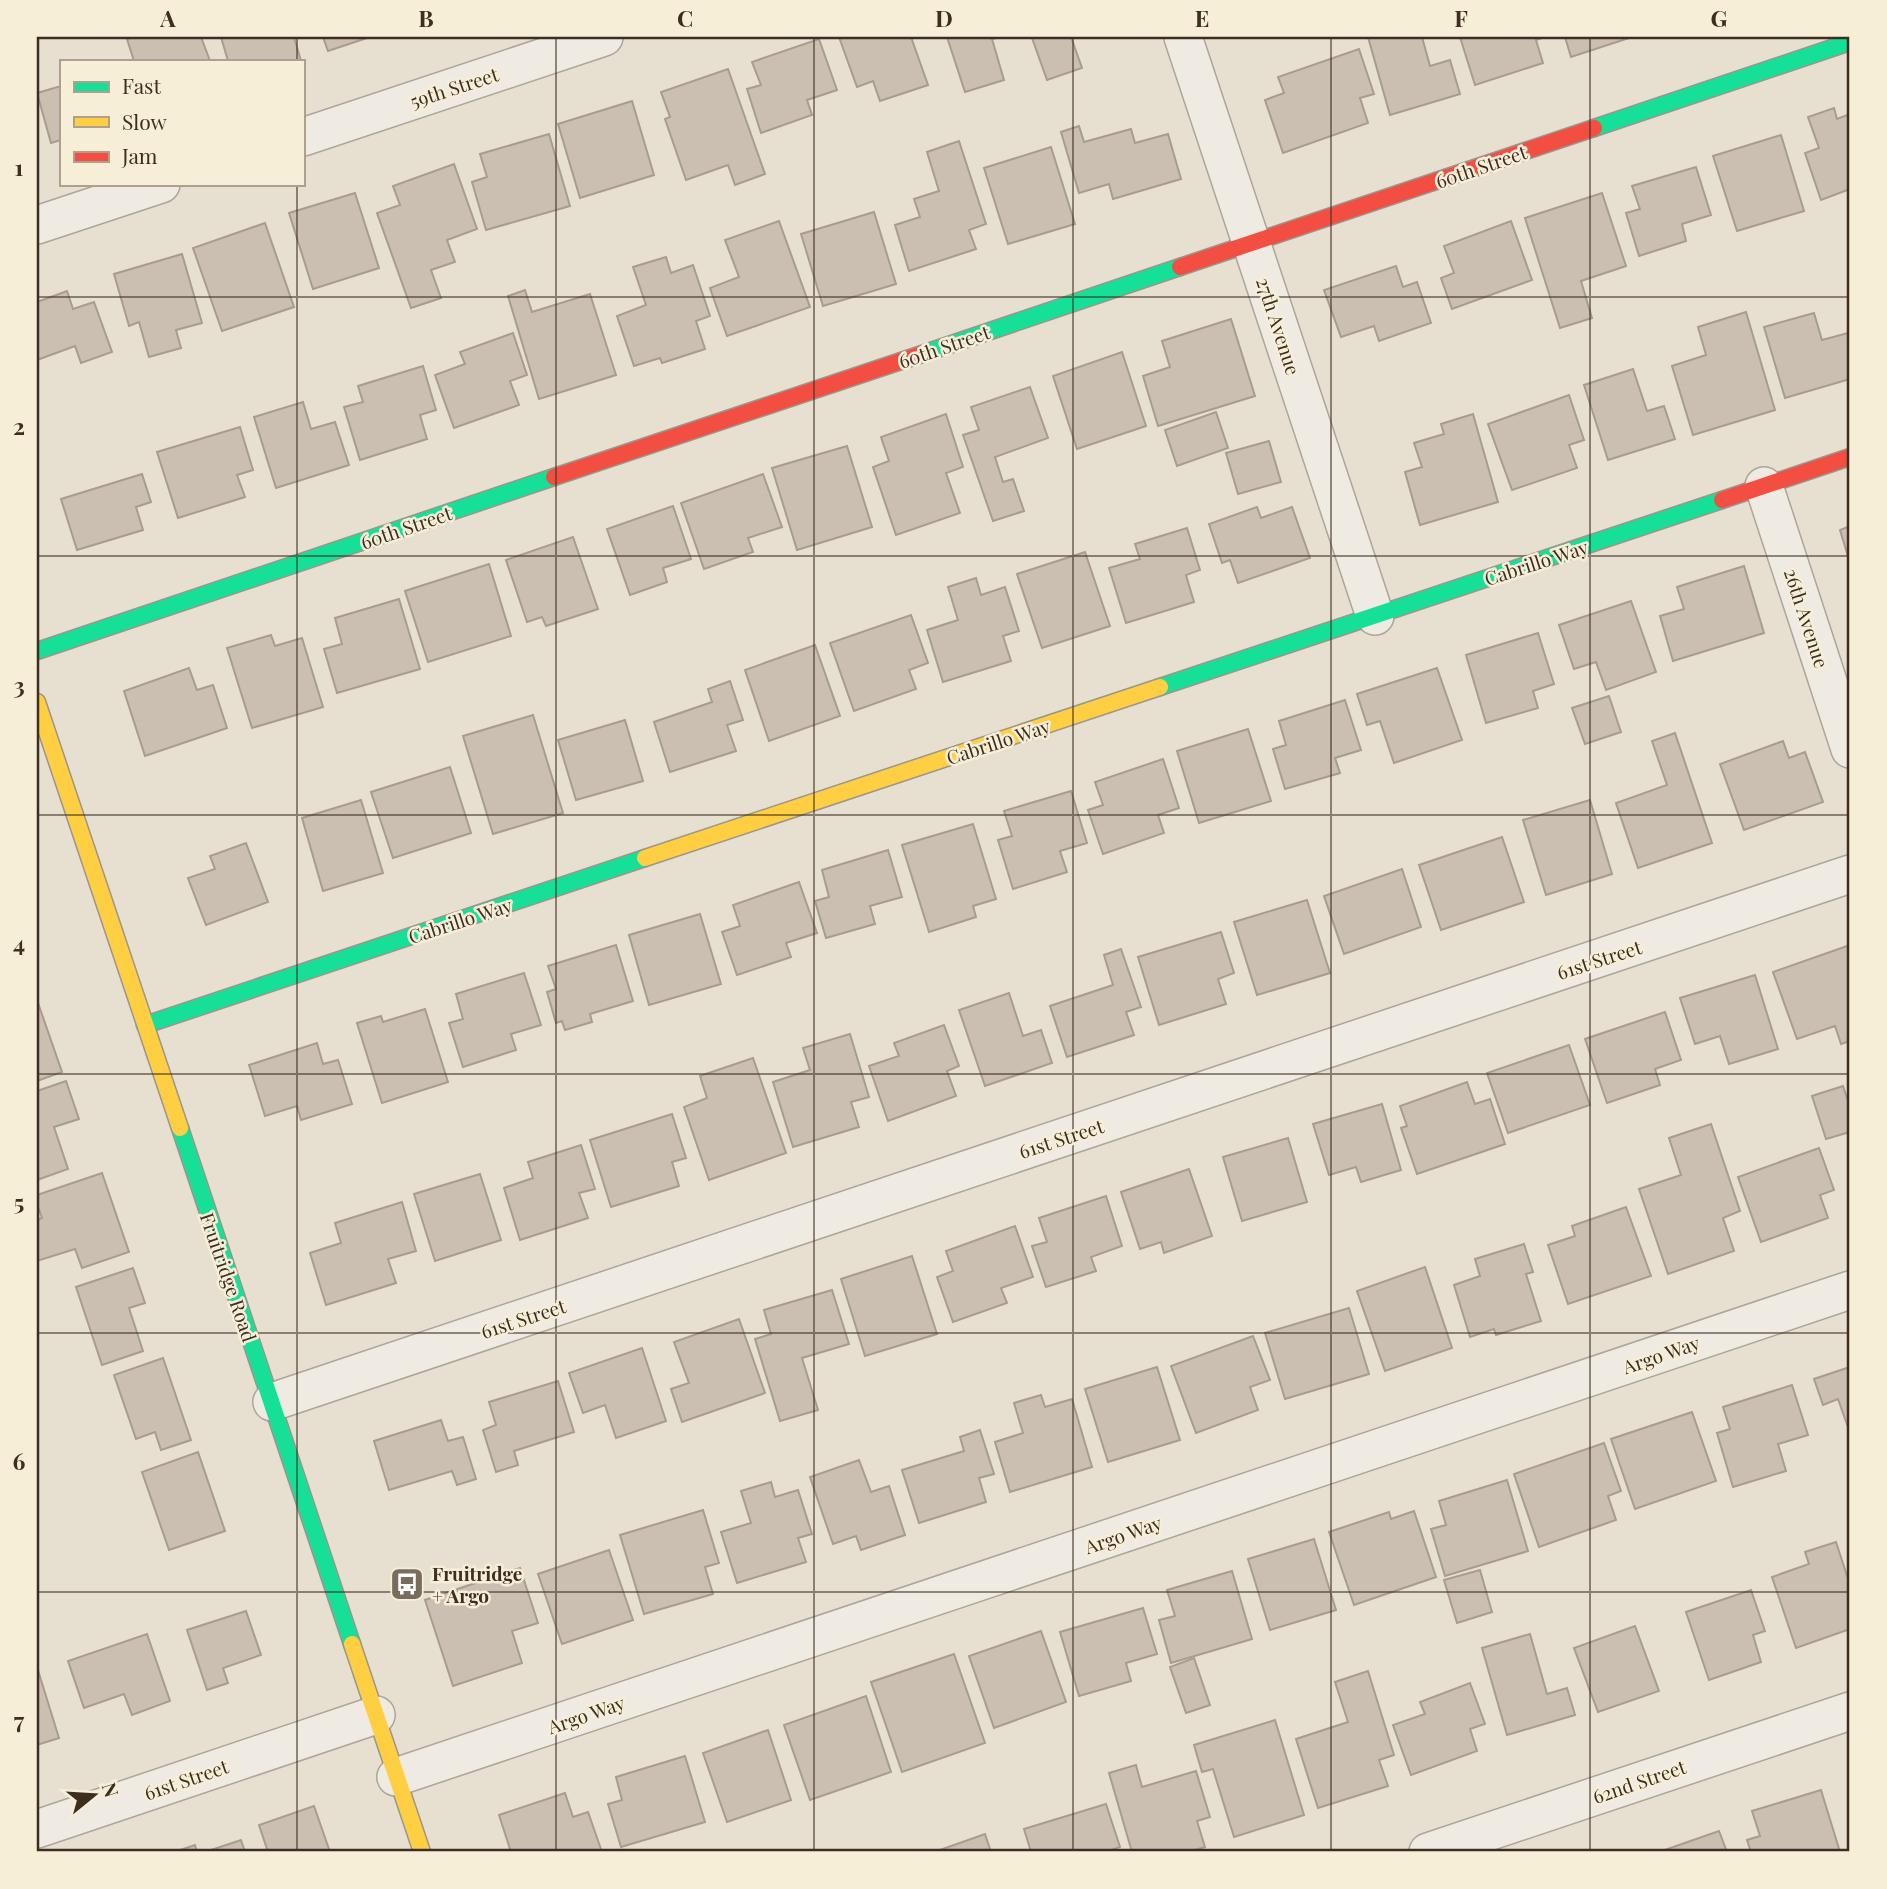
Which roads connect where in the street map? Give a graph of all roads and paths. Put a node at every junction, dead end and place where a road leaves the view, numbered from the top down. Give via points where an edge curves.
1 (604, 37) edge
2 (1183, 37) edge
3 (1850, 42) edge
4 (304, 137) edge
5 (155, 186) edge
6 (37, 225) edge
7 (1251, 243) junction
8 (1850, 457) edge
9 (1764, 486) junction
10 (1375, 616) junction
11 (37, 651) edge
12 (37, 702) edge
13 (1850, 749) edge
14 (1850, 874) edge
15 (145, 1025) junction
16 (1850, 1290) edge
17 (272, 1402) junction
18 (1850, 1711) edge
19 (376, 1715) junction
20 (396, 1777) junction
21 (37, 1829) edge
22 (422, 1852) edge
23 (1428, 1852) edge

1 - 4 street, 59th Street
2 - 7 street, 27th Avenue
3 - 7 street, 60th Street
5 - 6 street
7 - 10 street, 27th Avenue
7 - 11 street, 60th Street
8 - 9 street, Cabrillo Way
9 - 10 street, Cabrillo Way
9 - 13 street, 26th Avenue
10 - 15 street, Cabrillo Way
12 - 15 street, Fruitridge Road
14 - 17 street, 61st Street
15 - 17 street, Fruitridge Road
16 - 20 street, Argo Way
17 - 19 street, Fruitridge Road
18 - 23 street, 62nd Street
19 - 20 street, Fruitridge Road
19 - 21 street, 61st Street
20 - 22 street, Fruitridge Road

